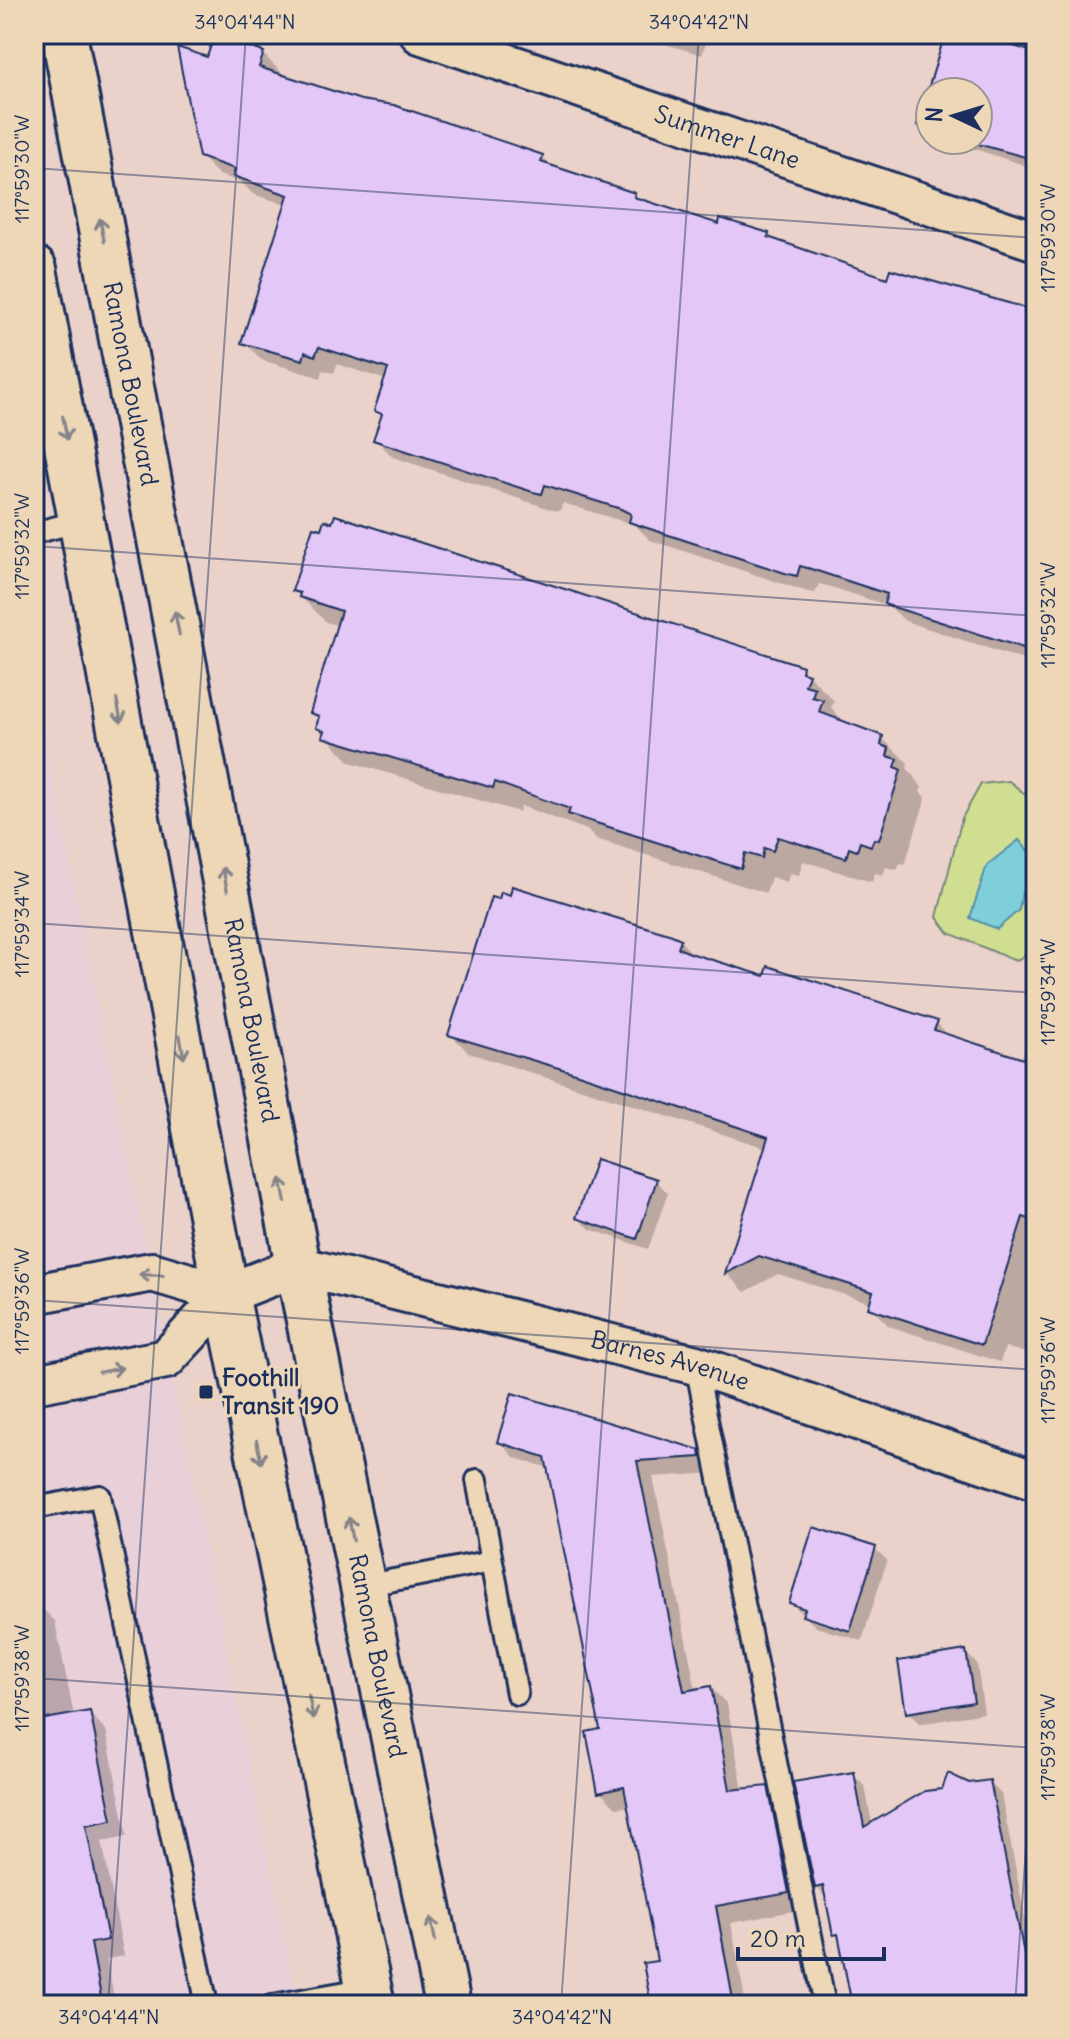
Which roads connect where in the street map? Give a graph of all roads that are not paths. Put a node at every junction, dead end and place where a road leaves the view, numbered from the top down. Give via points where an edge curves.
1 (64, 34) edge
2 (420, 34) edge
3 (1036, 241) edge
4 (34, 269) edge
5 (84, 520) junction
6 (34, 533) edge
7 (298, 1266) junction
8 (34, 1294) edge
9 (226, 1294) junction
10 (696, 1365) junction
11 (34, 1384) edge
12 (477, 1480) dead end
13 (1036, 1481) edge
14 (34, 1508) edge
15 (492, 1561) junction
16 (363, 1586) junction
17 (517, 1694) dead end
18 (370, 1996) edge
19 (207, 2005) edge
20 (273, 2005) edge
21 (448, 2005) edge
22 (825, 2005) edge

7 -> 1 main road, Ramona Boulevard
2 - 3 street, Summer Lane
4 -> 5 main road
5 - 6 lane
5 -> 9 main road
7 - 9 street
7 - 10 street, Barnes Avenue
16 -> 7 main road, Ramona Boulevard
9 -> 8 street via 152,1272
11 -> 9 street via 166,1359
9 -> 18 main road
10 - 13 street, Barnes Avenue
10 - 22 lane
12 - 15 lane
14 - 19 lane via 100,1496
15 - 16 lane
15 - 17 lane
21 -> 16 main road, Ramona Boulevard
18 - 20 lane

